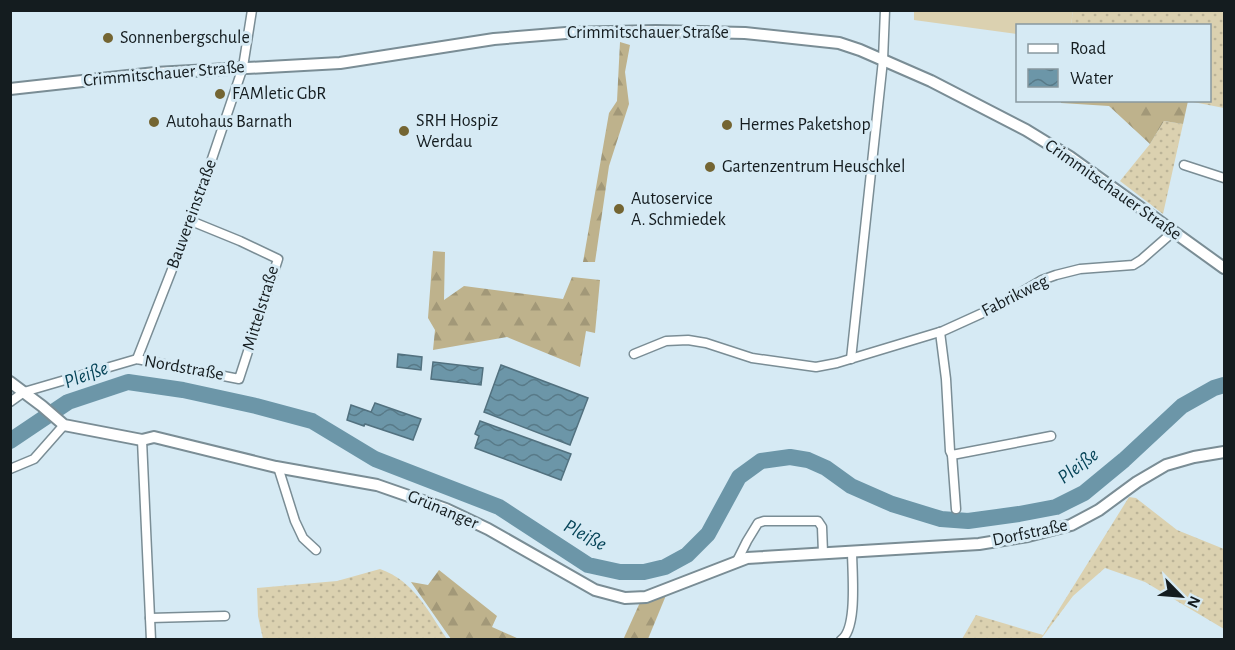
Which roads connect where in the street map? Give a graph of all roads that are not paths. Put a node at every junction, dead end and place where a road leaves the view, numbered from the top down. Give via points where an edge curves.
1 (252, 10) edge
2 (885, 10) edge
3 (884, 60) junction
4 (243, 67) junction
5 (10, 88) edge
6 (1184, 165) dead end
7 (1224, 178) edge
8 (190, 221) junction
9 (1173, 232) junction
10 (1224, 265) edge
11 (940, 332) junction
12 (634, 354) dead end
13 (137, 359) junction
14 (852, 359) junction
15 (240, 379) joint
16 (10, 382) edge
17 (24, 392) junction
18 (10, 402) edge
19 (61, 422) junction
20 (1052, 436) dead end
21 (142, 440) junction
22 (1224, 452) edge
23 (952, 455) junction
24 (278, 467) junction
25 (10, 469) edge
26 (956, 509) dead end
27 (316, 550) dead end
28 (852, 551) junction
29 (823, 553) junction
30 (737, 561) junction
31 (595, 590) joint
32 (225, 616) dead end
33 (150, 618) junction
34 (151, 639) edge
35 (841, 639) edge

1 - 4 street, Bauvereinstraße
2 - 3 street
3 - 4 street, Crimmitschauer Straße via 838,43 745,33 656,31 494,39 340,63
3 - 9 street, Crimmitschauer Straße via 1026,130
3 - 14 street
4 - 5 street, Crimmitschauer Straße
4 - 8 street, Bauvereinstraße
6 - 7 street
8 - 13 street, Bauvereinstraße
8 - 15 street, Mittelstraße via 278,259
9 - 10 street, Crimmitschauer Straße
9 - 11 street, Fabrikweg via 1133,265 1056,275
11 - 14 street, Fabrikweg
11 - 23 street
12 - 14 street, Fabrikweg via 666,341 688,340 752,358 816,367
13 - 15 street, Nordstraße
13 - 17 street, Nordstraße
16 - 17 street
17 - 18 street, Nordstraße
17 - 19 street
19 - 21 street, Grünanger
19 - 25 street via 34,459
20 - 23 street
21 - 24 street, Grünanger via 154,437
21 - 33 street
22 - 28 street, Dorfstraße via 1166,465 1071,525 979,544
23 - 26 street
24 - 27 street via 295,521
24 - 31 street, Grünanger via 377,484 446,509
28 - 29 street, Dorfstraße
28 - 35 street via 852,622
29 - 30 street, Dorfstraße
29 - 30 street via 822,527 818,521 764,521 754,527
30 - 31 street, Dorfstraße via 642,598
32 - 33 street
33 - 34 street

